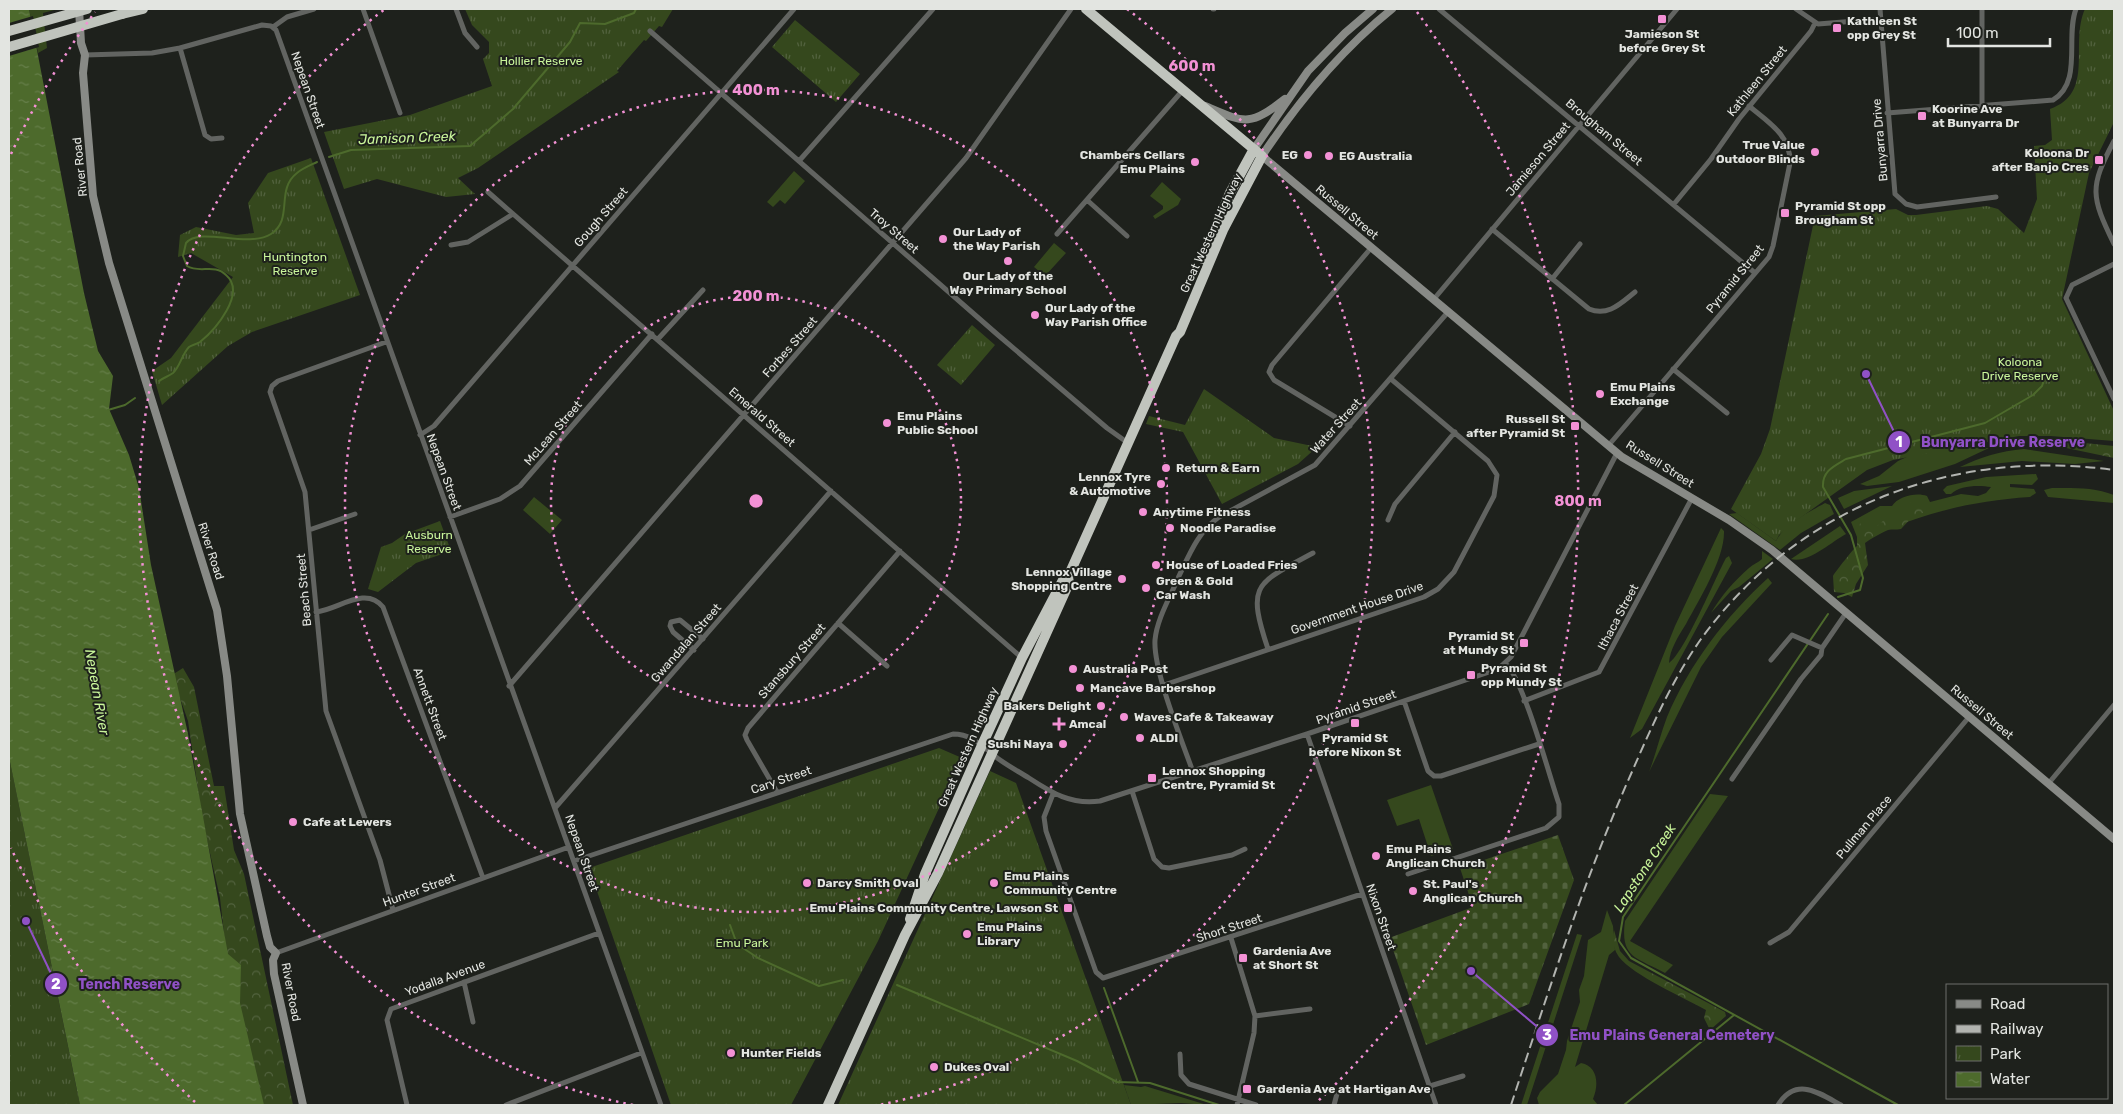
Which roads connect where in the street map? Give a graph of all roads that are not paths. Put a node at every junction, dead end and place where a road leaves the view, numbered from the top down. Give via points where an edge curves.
1 (79, 9) edge
2 (87, 9) edge
3 (143, 9) edge
4 (314, 9) edge
5 (363, 9) edge
6 (456, 9) edge
7 (794, 9) edge
8 (933, 9) edge
9 (1071, 9) edge
10 (1086, 9) edge
11 (1373, 9) edge
12 (1392, 9) edge
13 (1439, 9) edge
14 (1677, 9) edge
15 (1796, 9) edge
16 (1880, 9) edge
17 (1982, 9) edge
18 (2076, 9) edge
19 (1881, 19) junction
20 (1814, 23) junction
21 (273, 27) junction
22 (9, 31) edge
23 (650, 31) dead end
24 (9, 47) edge
25 (477, 47) dead end
26 (180, 48) junction
27 (85, 55) junction
28 (1183, 90) junction
29 (721, 94) junction
30 (1291, 94) junction
31 (1199, 103) junction
32 (1748, 106) junction
33 (1982, 107) junction
34 (400, 113) dead end
35 (1887, 113) junction
36 (1580, 125) junction
37 (222, 138) dead end
38 (2114, 141) edge
39 (1258, 153) junction
40 (799, 161) junction
41 (488, 192) dead end
42 (1996, 197) dead end
43 (1087, 200) junction
44 (1674, 204) junction
45 (513, 214) junction
46 (1492, 229) junction
47 (1057, 234) dead end
48 (1127, 236) dead end
49 (893, 243) junction
50 (1580, 244) dead end
51 (2114, 244) edge
52 (451, 245) dead end
53 (1371, 248) junction
54 (2114, 264) edge
55 (572, 266) junction
56 (1754, 273) junction
57 (1552, 279) junction
58 (703, 290) dead end
59 (1635, 292) dead end
60 (1434, 299) junction
61 (1448, 312) junction
62 (652, 334) junction
63 (658, 340) junction
64 (386, 342) junction
65 (1673, 369) junction
66 (1391, 379) junction
67 (2114, 399) edge
68 (1727, 413) dead end
69 (744, 415) junction
70 (1350, 426) junction
71 (1455, 432) junction
72 (420, 435) junction
73 (1128, 443) junction
74 (1608, 446) junction
75 (1617, 452) junction
76 (831, 491) junction
77 (1692, 498) junction
78 (356, 514) dead end
79 (450, 517) junction
80 (1388, 520) dead end
81 (309, 530) junction
82 (900, 551) junction
83 (1313, 553) dead end
84 (1068, 577) junction
85 (316, 612) junction
86 (1846, 613) junction
87 (838, 623) junction
88 (703, 639) junction
89 (1822, 648) junction
90 (1268, 649) junction
91 (694, 650) junction
92 (1022, 658) junction
93 (1771, 660) dead end
94 (1506, 664) junction
95 (887, 666) dead end
96 (1164, 685) junction
97 (509, 686) junction
98 (1404, 701) junction
99 (1524, 701) junction
100 (2114, 705) edge
101 (1969, 717) junction
102 (1307, 734) junction
103 (1539, 744) junction
104 (982, 745) junction
105 (992, 753) junction
106 (1192, 772) junction
107 (1732, 779) dead end
108 (2048, 784) junction
109 (1132, 791) junction
110 (777, 792) junction
111 (1054, 794) junction
112 (555, 808) junction
113 (2114, 840) edge
114 (569, 847) junction
115 (1245, 849) dead end
116 (574, 861) junction
117 (1408, 874) dead end
118 (483, 878) junction
119 (1362, 894) junction
120 (393, 910) junction
121 (599, 933) junction
122 (905, 935) junction
123 (1231, 938) junction
124 (1770, 943) dead end
125 (276, 953) junction
126 (464, 982) junction
127 (1310, 1009) dead end
128 (1255, 1016) junction
129 (473, 1022) dead end
130 (641, 1053) junction
131 (1180, 1054) dead end
132 (1463, 1076) dead end
133 (1430, 1086) junction
134 (1338, 1090) dead end
135 (1238, 1102) edge
136 (303, 1105) edge
137 (407, 1105) edge
138 (506, 1105) edge
139 (661, 1105) edge
140 (828, 1105) edge
141 (1256, 1105) edge
142 (1334, 1105) edge
143 (1436, 1105) edge
144 (1778, 1105) edge
145 (1841, 1105) edge

1 - 27 main road, River Road
2 - 22 highway, bridge
3 - 24 highway, bridge
4 - 21 street via 287,17
5 - 34 street
6 - 25 street via 465,33
7 - 29 street, Gough Street
8 - 40 street
9 - 49 street, Forbes Street via 969,153
10 - 28 highway, Russell Street
11 - 30 main road, Great Western Highway via 1330,47
12 - 39 main road, Great Western Highway via 1363,33 1323,75
13 - 36 street, Brougham Street
14 - 36 street, Jamieson Street
15 - 20 street
16 - 19 street, Bunyarra Drive
17 - 33 street
18 - 33 street via 2072,22 2070,76 2060,94 2047,102
19 - 20 street
19 - 35 street, Bunyarra Drive
20 - 32 street, Kathleen Street via 1811,31
21 - 26 street via 262,25
21 - 64 street, Nepean Street
23 - 29 street, Troy Street
26 - 27 street via 152,53
26 - 37 street via 205,135 210,139
27 - 125 main road, River Road via 83,81 97,216 211,589 227,676 240,814 267,936
28 - 31 highway, Russell Street
28 - 43 street
29 - 40 street, Troy Street
29 - 55 street, Gough Street
30 - 31 main road, Russell Street via 1252,120 1235,118
30 - 39 main road, Great Western Highway
31 - 39 highway, Russell Street
32 - 44 street, Kathleen Street
32 - 56 street, Pyramid Street via 1784,137 1790,157 1774,246
33 - 35 street
35 - 42 street, Bunyarra Drive via 1893,187 1903,202 1918,207
36 - 44 street, Brougham Street
36 - 46 street, Jamieson Street
38 - 51 street via 2098,171 2095,194 2101,217
39 - 53 main road, Russell Street
39 - 73 highway, Great Western Highway via 1236,182 1216,225 1176,336
40 - 49 street, Troy Street
41 - 45 street, Emerald Street
43 - 47 street
43 - 48 street
44 - 56 street, Brougham Street
45 - 52 street via 468,242
45 - 55 street, Emerald Street
46 - 57 street
46 - 60 street, Jamieson Street
49 - 69 street, Forbes Street
49 - 73 street, Troy Street via 1106,428
50 - 57 street
53 - 60 main road, Russell Street
53 - 70 street via 1269,372 1274,380
54 - 67 street via 2072,285 2066,298
55 - 62 street, Emerald Street
55 - 72 street, Gough Street via 434,426
56 - 65 street, Pyramid Street
57 - 59 street via 1595,311 1610,310
58 - 63 street
60 - 61 main road, Russell Street
61 - 66 street, Water Street
61 - 74 main road, Russell Street
62 - 63 street, Emerald Street
62 - 79 street, McLean Street via 520,486 500,498
63 - 69 street, Emerald Street
64 - 72 street, Nepean Street
64 - 81 street, Beach Street via 278,381 271,388 270,394 305,492
65 - 68 street
65 - 74 street, Pyramid Street
66 - 70 street, Water Street
66 - 71 street, Government House Drive
69 - 76 street, Emerald Street
69 - 97 street, Forbes Street
70 - 96 street, Water Street via 1313,467 1223,515 1208,525 1198,538 1156,632 1156,658
71 - 80 street via 1396,504
71 - 90 street, Government House Drive via 1488,460 1497,481 1494,496 1447,581 1424,597
72 - 79 street, Nepean Street
73 - 84 highway, Great Western Highway
74 - 75 main road, Russell Street
75 - 77 main road, Russell Street
75 - 94 street
76 - 82 street, Emerald Street
76 - 88 street, Gwandalan Street
77 - 86 main road, Russell Street via 1764,544
77 - 99 street, Ithaca Street via 1600,672
78 - 81 street
79 - 97 street, Nepean Street
81 - 85 street, Beach Street
82 - 87 street, Stansbury Street
82 - 92 street, Emerald Street
83 - 90 street via 1274,574 1260,589 1256,612
84 - 92 highway, Great Western Highway via 1063,580
84 - 105 highway, Great Western Highway via 1069,583
85 - 118 street, Annett Street via 367,597 383,607
85 - 120 street, Beach Street via 326,711 380,860
86 - 89 street
86 - 101 main road, Russell Street
87 - 95 street
87 - 110 street, Stansbury Street via 746,732 747,740
88 - 91 street, Gwandalan Street
88 - 91 street via 680,620 671,622 672,631
89 - 93 street via 1792,635
89 - 107 street
90 - 96 street, Government House Drive
91 - 112 street, Gwandalan Street
92 - 104 highway, Great Western Highway
94 - 98 street, Pyramid Street
94 - 99 street via 1514,673
96 - 106 street, Water Street
97 - 112 street, Nepean Street
98 - 102 street, Pyramid Street
98 - 103 street via 1428,771 1434,776
99 - 103 street
100 - 108 street
101 - 108 main road, Russell Street
101 - 124 street, Pullman Place via 1789,932
102 - 106 street, Pyramid Street
102 - 119 street, Nixon Street
103 - 117 street via 1559,804 1559,816 1553,824
104 - 105 street, Cary Street
104 - 110 street, Cary Street via 967,736 948,734
104 - 122 highway, Great Western Highway via 926,874
105 - 111 street, Pyramid Street
105 - 122 highway, Great Western Highway via 938,873
106 - 109 street, Pyramid Street
108 - 113 main road, Russell Street
109 - 111 street, Pyramid Street via 1100,801 1082,802
109 - 115 street via 1154,859 1162,867 1232,855
110 - 116 street, Cary Street
111 - 123 street, Short Street via 1046,811 1045,827 1096,972 1101,978
112 - 114 street, Nepean Street
114 - 116 street, Nepean Street
114 - 118 street, Hunter Street
116 - 121 street, Nepean Street
118 - 120 street, Hunter Street
119 - 123 street, Short Street
119 - 133 street, Nixon Street
120 - 125 street, Hunter Street
121 - 126 street, Yodalla Avenue
121 - 130 street, Nepean Street
122 - 140 highway, Great Western Highway
123 - 128 street
125 - 136 main road, River Road via 274,974
126 - 129 street
126 - 137 street, Yodalla Avenue via 396,1006 388,1013
127 - 128 street
128 - 135 street
130 - 138 street
130 - 139 street, Nepean Street
131 - 135 street via 1180,1071 1187,1083
132 - 133 street
133 - 143 street, Nixon Street
134 - 142 street
135 - 141 street
144 - 145 street via 1790,1092 1802,1089 1813,1090

